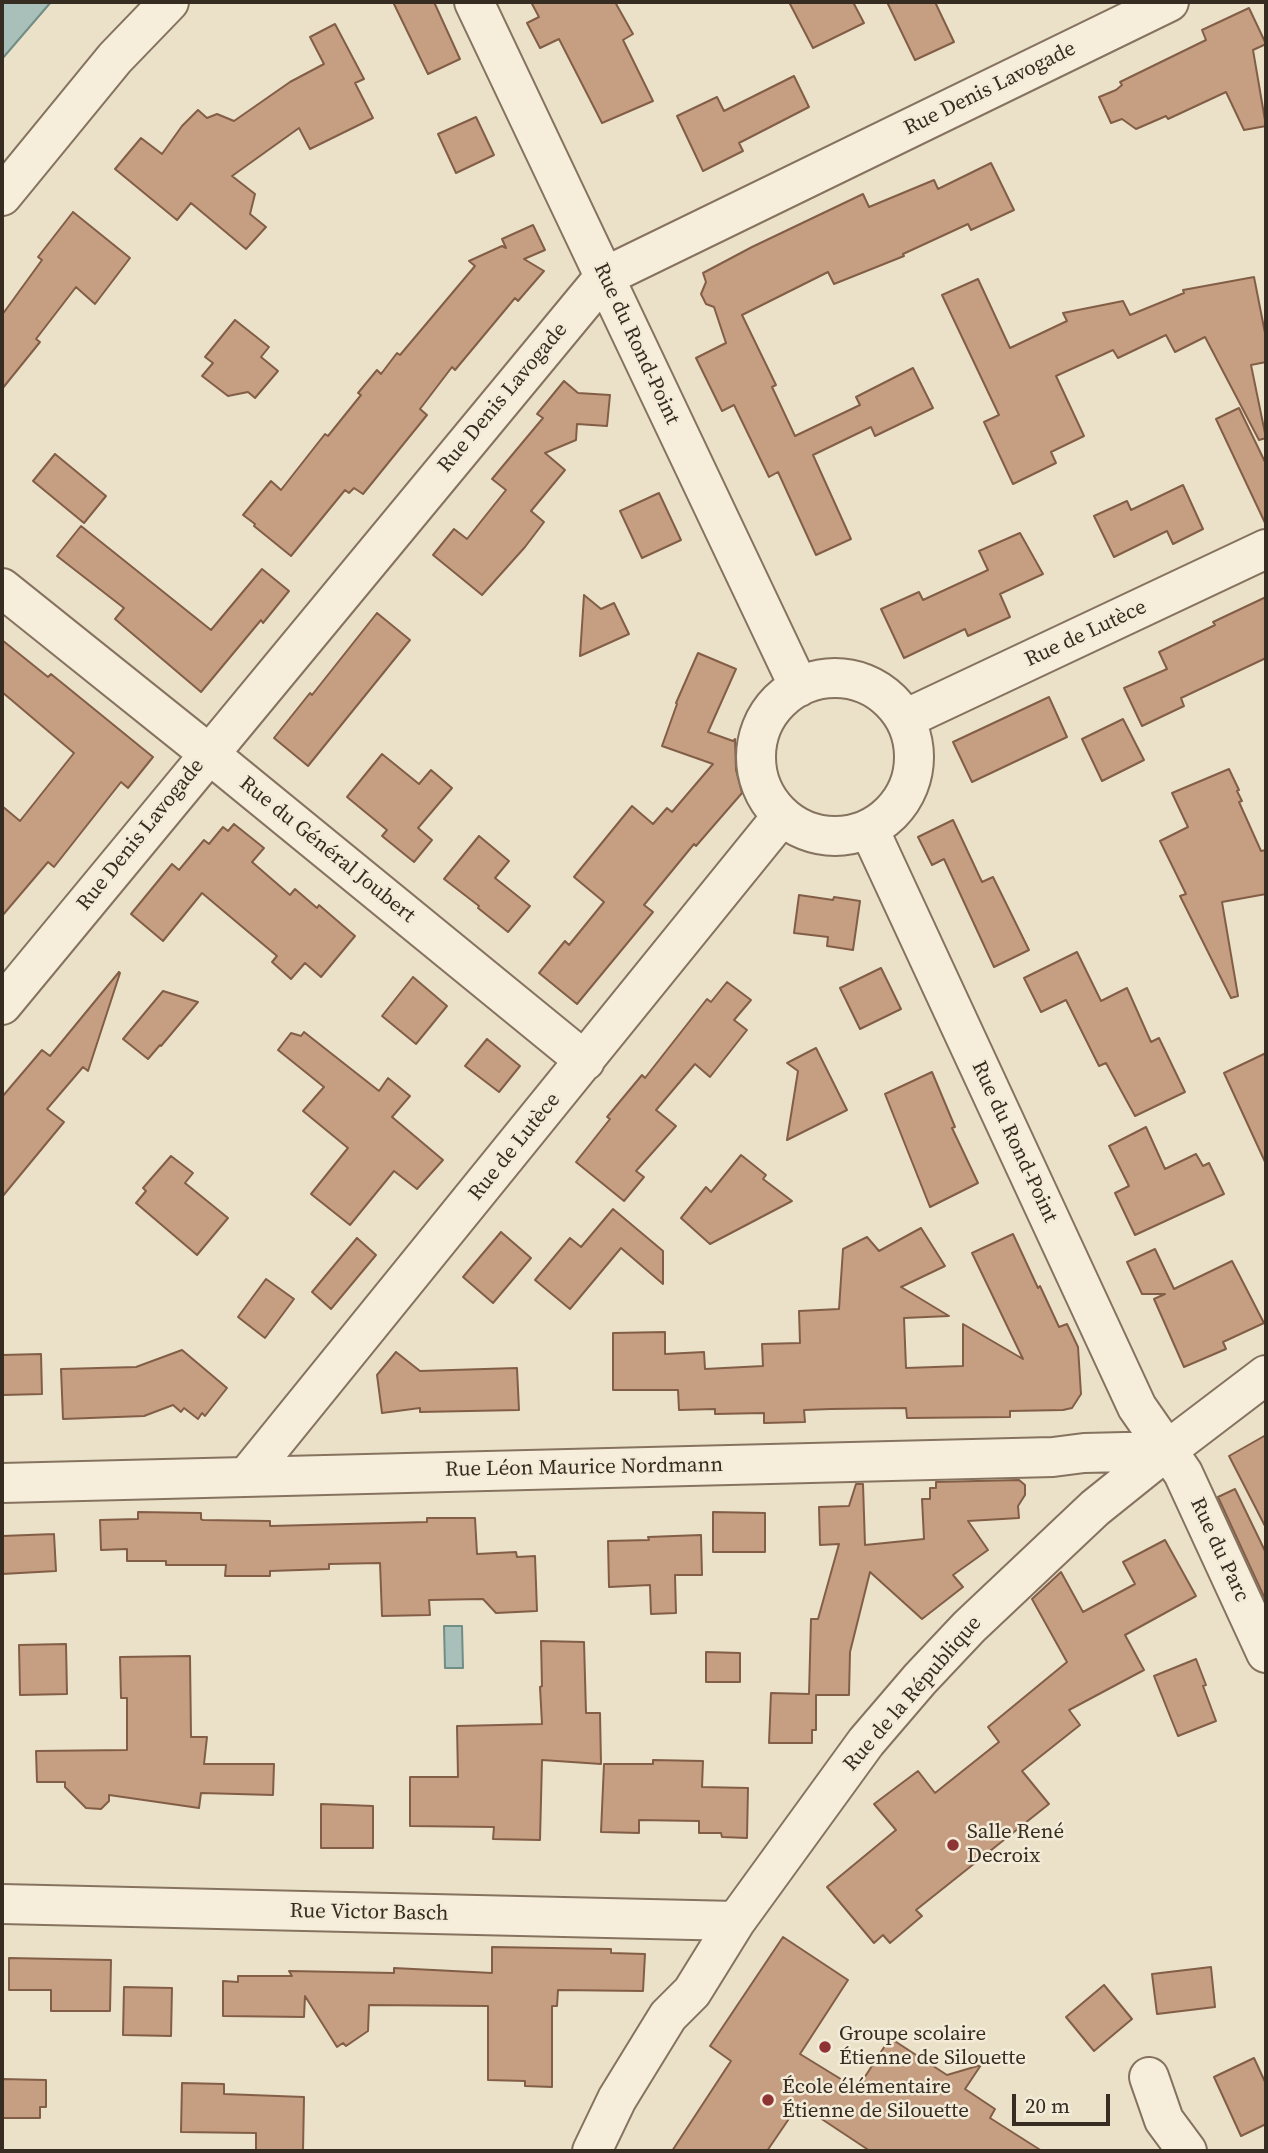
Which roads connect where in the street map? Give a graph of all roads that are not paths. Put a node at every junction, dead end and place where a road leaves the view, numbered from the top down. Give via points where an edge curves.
1 (169, 2) edge
2 (474, 2) edge
3 (1169, 2) edge
4 (2, 196) edge
5 (604, 277) junction
6 (1266, 549) edge
7 (2, 588) edge
8 (799, 687) junction
9 (905, 719) junction
10 (208, 753) junction
11 (782, 816) junction
12 (869, 829) junction
13 (2, 1005) edge
14 (585, 1060) junction
15 (1266, 1375) edge
16 (1166, 1451) junction
17 (247, 1476) junction
18 (2, 1483) edge
19 (1266, 1653) edge
20 (2, 1904) edge
21 (736, 1921) junction
22 (1149, 2077) dead end
23 (592, 2151) edge
24 (1187, 2151) edge

1 - 4 street via 115,58
2 - 5 street, Rue du Rond-Point
3 - 5 street, Rue Denis Lavogade
5 - 8 street, Rue du Rond-Point
5 - 10 street, Rue Denis Lavogade
6 - 9 street, Rue de Lutèce
7 - 10 street, Rue du Général Joubert
8 - 9 street via 822,679 846,678 870,685
8 - 11 street via 778,701 764,723 757,747 757,772
9 - 12 street via 914,743 914,769 906,793 890,814
10 - 13 street, Rue Denis Lavogade
10 - 14 street, Rue du Général Joubert
11 - 12 street via 802,829 824,835
11 - 14 street, Rue de Lutèce
12 - 16 street, Rue du Rond-Point via 1137,1407
14 - 17 street, Rue de Lutèce
15 - 16 street, Rue de la République
16 - 17 street, Rue Léon Maurice Nordmann
16 - 19 street, Rue du Parc via 1183,1473
16 - 21 street, Rue de la République via 1095,1508 920,1679 866,1742
17 - 18 street, Rue Léon Maurice Nordmann
20 - 21 street, Rue Victor Basch
21 - 23 street, Rue de la République via 692,1992 668,2016 617,2098
22 - 24 street via 1164,2120

